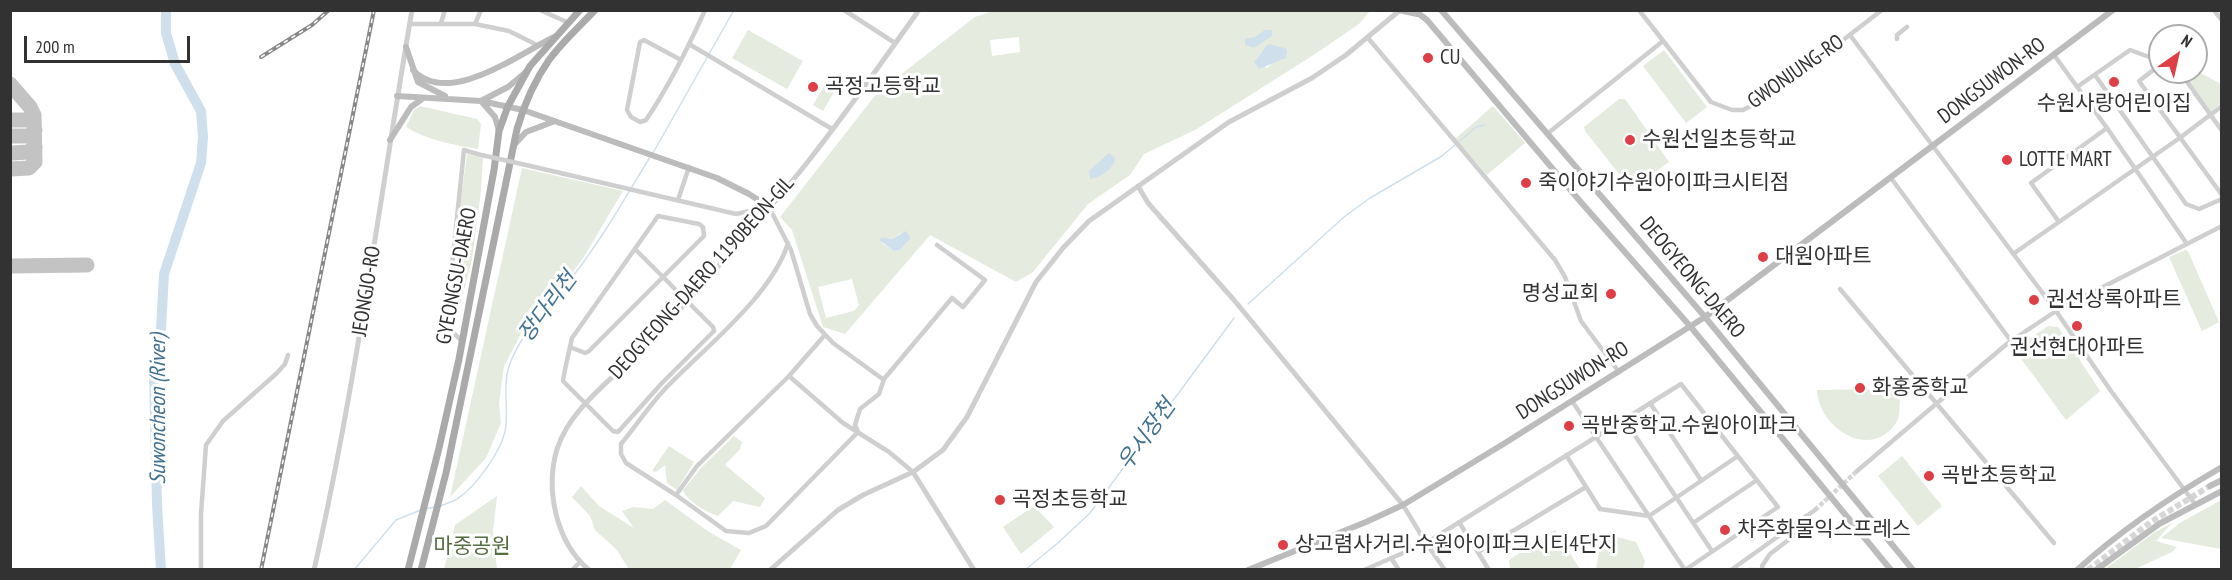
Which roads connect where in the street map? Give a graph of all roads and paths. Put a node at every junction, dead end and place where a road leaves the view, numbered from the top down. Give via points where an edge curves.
1 (412, 10) edge
2 (445, 10) edge
3 (481, 10) edge
4 (540, 10) edge
5 (580, 10) edge
6 (595, 10) edge
7 (705, 10) edge
8 (844, 10) edge
9 (919, 10) edge
10 (1424, 10) edge
11 (1441, 10) edge
12 (1639, 10) edge
13 (1881, 10) edge
14 (2112, 10) edge
15 (2214, 10) edge
16 (1399, 11) edge
17 (1416, 12) edge
18 (552, 13) edge
19 (1427, 20) junction
20 (2222, 20) edge
21 (569, 23) junction
22 (410, 24) junction
23 (441, 24) junction
24 (474, 24) junction
25 (1907, 27) dead end
26 (1850, 34) junction
27 (556, 36) junction
28 (1368, 38) junction
29 (1897, 39) dead end
30 (1663, 41) junction
31 (896, 43) junction
32 (537, 45) junction
33 (689, 45) junction
34 (406, 47) junction
35 (2054, 55) junction
36 (2148, 58) edge
37 (681, 60) junction
38 (413, 70) junction
39 (528, 71) junction
40 (2148, 73) edge
41 (2095, 75) junction
42 (2188, 84) edge
43 (2077, 87) junction
44 (397, 96) junction
45 (425, 98) junction
46 (451, 99) junction
47 (481, 101) junction
48 (508, 106) junction
49 (2222, 106) edge
50 (523, 110) junction
51 (2210, 115) junction
52 (555, 121) junction
53 (2108, 128) junction
54 (832, 129) junction
55 (499, 131) junction
56 (2222, 131) edge
57 (1547, 134) junction
58 (2181, 136) junction
59 (390, 141) junction
60 (513, 146) junction
61 (1934, 146) junction
62 (2153, 156) junction
63 (689, 167) junction
64 (2135, 169) junction
65 (1891, 178) junction
66 (1138, 186) junction
67 (2222, 197) edge
68 (678, 200) junction
69 (769, 207) junction
70 (2059, 222) junction
71 (2222, 226) edge
72 (788, 242) junction
73 (2187, 244) junction
74 (937, 245) dead end
75 (635, 249) junction
76 (2013, 254) junction
77 (663, 277) junction
78 (1840, 289) dead end
79 (686, 301) junction
80 (2056, 311) junction
81 (1705, 317) junction
82 (1690, 326) junction
83 (824, 336) junction
84 (462, 341) junction
85 (2011, 341) junction
86 (570, 347) junction
87 (288, 355) dead end
88 (1619, 372) junction
89 (789, 376) junction
90 (884, 380) junction
91 (1572, 401) junction
92 (587, 403) junction
93 (1650, 403) junction
94 (1935, 404) junction
95 (1624, 419) junction
96 (858, 432) junction
97 (1596, 436) junction
98 (1566, 455) junction
99 (1738, 456) junction
100 (2222, 467) edge
101 (1857, 471) tunnel mouth
102 (913, 472) junction
103 (1701, 480) junction
104 (1757, 480) junction
105 (2222, 480) edge
106 (2210, 486) tunnel mouth
107 (1586, 487) junction
108 (2183, 489) junction
109 (2222, 490) edge
110 (676, 495) junction
111 (1676, 497) junction
112 (2195, 504) junction
113 (1403, 505) junction
114 (1815, 510) tunnel mouth
115 (1649, 516) junction
116 (1806, 516) junction
117 (1459, 522) junction
118 (1693, 523) junction
119 (1426, 543) junction
120 (2054, 543) dead end
121 (1712, 551) junction
122 (1478, 552) junction
123 (1391, 558) junction
124 (580, 562) junction
125 (201, 570) edge
126 (314, 570) edge
127 (408, 570) edge
128 (422, 570) edge
129 (572, 570) edge
130 (590, 570) edge
131 (770, 570) edge
132 (974, 570) edge
133 (1248, 570) edge
134 (1365, 570) edge
135 (1399, 570) edge
136 (1445, 570) edge
137 (1490, 570) edge
138 (1685, 570) edge
139 (1731, 570) edge
140 (1749, 570) edge
141 (1761, 570) edge
142 (1891, 570) edge
143 (1913, 570) edge
144 (2077, 570) edge
145 (2096, 570) edge

1 - 22 street, JEONGJO-RO
2 - 23 street
3 - 24 street
4 - 18 street
5 - 21 main road, GYEONGSU-DAERO
6 - 50 main road, GYEONGSU-DAERO via 548,62
7 - 33 street
8 - 31 street
9 - 31 street, DEOGYEONG-DAERO 1190BEON-GIL
10 - 19 main road, DEOGYEONG-DAERO
11 - 57 main road, DEOGYEONG-DAERO
12 - 30 street, GWONJUNG-RO
13 - 26 street, GWONJUNG-RO
14 - 35 main road, DONGSUWON-RO
15 - 20 street
16 - 17 main road
16 - 28 street
17 - 19 main road, DEOGYEONG-DAERO
18 - 21 street
19 - 82 main road, DEOGYEONG-DAERO
21 - 27 main road, GYEONGSU-DAERO
22 - 23 street
22 - 34 street, JEONGJO-RO
23 - 24 street
24 - 32 street via 509,31
25 - 29 street
26 - 30 street, GWONJUNG-RO via 1769,97 1743,110 1711,102
26 - 61 street
27 - 32 main road
27 - 39 main road, GYEONGSU-DAERO
28 - 66 street via 1312,78 1229,122
28 - 88 street via 1555,260 1581,321
30 - 57 street
31 - 54 street, DEOGYEONG-DAERO 1190BEON-GIL
32 - 38 main road via 486,74 459,81 428,81
33 - 37 street
33 - 54 street
34 - 38 main road
34 - 44 street, JEONGJO-RO
35 - 43 street
35 - 61 main road, DONGSUWON-RO
36 - 41 street via 2130,50
37 - 37 street via 646,120 640,122 631,117 627,110 640,42 644,40
38 - 46 main road via 418,82
39 - 47 main road
39 - 48 main road, GYEONGSU-DAERO
40 - 58 street via 2139,81
41 - 43 street
41 - 62 street
42 - 51 street
43 - 53 street
44 - 45 main road
44 - 59 street, JEONGJO-RO
45 - 46 main road
45 - 59 main road via 411,107
46 - 47 main road
47 - 48 main road
47 - 55 main road via 495,117
48 - 50 main road
48 - 55 main road, GYEONGSU-DAERO
49 - 51 street
50 - 52 main road
50 - 60 main road, GYEONGSU-DAERO
51 - 56 street
51 - 58 street
52 - 60 main road via 526,132
52 - 63 main road
53 - 64 street
53 - 70 street via 2031,183
54 - 69 street, DEOGYEONG-DAERO 1190BEON-GIL
55 - 84 main road, GYEONGSU-DAERO
57 - 81 main road, DEOGYEONG-DAERO
58 - 62 street
58 - 67 street
59 - 126 street, JEONGJO-RO via 362,329
60 - 128 main road, GYEONGSU-DAERO
61 - 65 main road, DONGSUWON-RO
61 - 76 street
62 - 64 street
62 - 67 street via 2186,204 2199,209
63 - 68 street
63 - 69 main road
64 - 70 street
64 - 73 street
65 - 81 main road, DONGSUWON-RO
65 - 85 street
66 - 102 street via 1089,221 1035,282 967,417 944,450
66 - 113 street via 1148,203 1234,300
68 - 69 street via 736,213
68 - 84 street, bridge via 464,150 446,323
69 - 72 street
69 - 79 street, DEOGYEONG-DAERO 1190BEON-GIL
70 - 76 street
71 - 73 street
72 - 83 street via 810,314
72 - 110 street via 763,287 663,391 621,444 626,463
73 - 80 street
74 - 90 street via 985,280 963,308 952,298
75 - 77 street
75 - 77 street via 658,216 703,227 704,236
75 - 86 street via 572,338
76 - 80 street
77 - 79 street
77 - 86 street via 589,351
78 - 94 street
79 - 92 street, DEOGYEONG-DAERO 1190BEON-GIL
79 - 92 street via 714,331 623,428 614,431
80 - 85 street
80 - 108 street
81 - 82 main road, DONGSUWON-RO
81 - 143 main road, DEOGYEONG-DAERO
82 - 88 main road, DONGSUWON-RO
82 - 142 main road, DEOGYEONG-DAERO
83 - 89 street
83 - 90 street
84 - 127 main road, GYEONGSU-DAERO
85 - 94 street
86 - 92 street via 563,381
87 - 125 street via 277,373 217,428 206,445
88 - 91 main road, DONGSUWON-RO
89 - 96 street
89 - 110 street via 698,466
90 - 96 street via 879,394 857,414
91 - 97 street
91 - 113 main road, DONGSUWON-RO
92 - 124 street, DEOGYEONG-DAERO 1190BEON-GIL via 570,423 558,448 551,480 552,500
93 - 95 street
93 - 99 street via 1681,384
93 - 103 street
94 - 101 street
94 - 120 street
95 - 97 street
95 - 111 street
96 - 102 street
96 - 110 street via 766,526 750,533 726,531
97 - 98 street
97 - 115 street
98 - 107 street
98 - 117 street
99 - 103 street
99 - 104 street
100 - 108 main road
102 - 131 street via 837,510
102 - 132 street
103 - 111 street
104 - 118 street
104 - 121 street via 1778,507
105 - 106 main road
107 - 115 street via 1600,509
107 - 122 street
108 - 112 street
108 - 144 main road
109 - 112 main road
111 - 115 street
111 - 118 street
112 - 145 main road via 2158,524
113 - 119 street
113 - 133 main road, DONGSUWON-RO
114 - 116 street
115 - 138 street
116 - 139 street
116 - 141 street via 1804,528 1770,554
117 - 119 street
117 - 122 street
118 - 121 street
119 - 123 street
119 - 136 street
121 - 138 street
122 - 137 street
123 - 134 street
123 - 135 street
124 - 129 street
124 - 130 street
140 - 141 street

